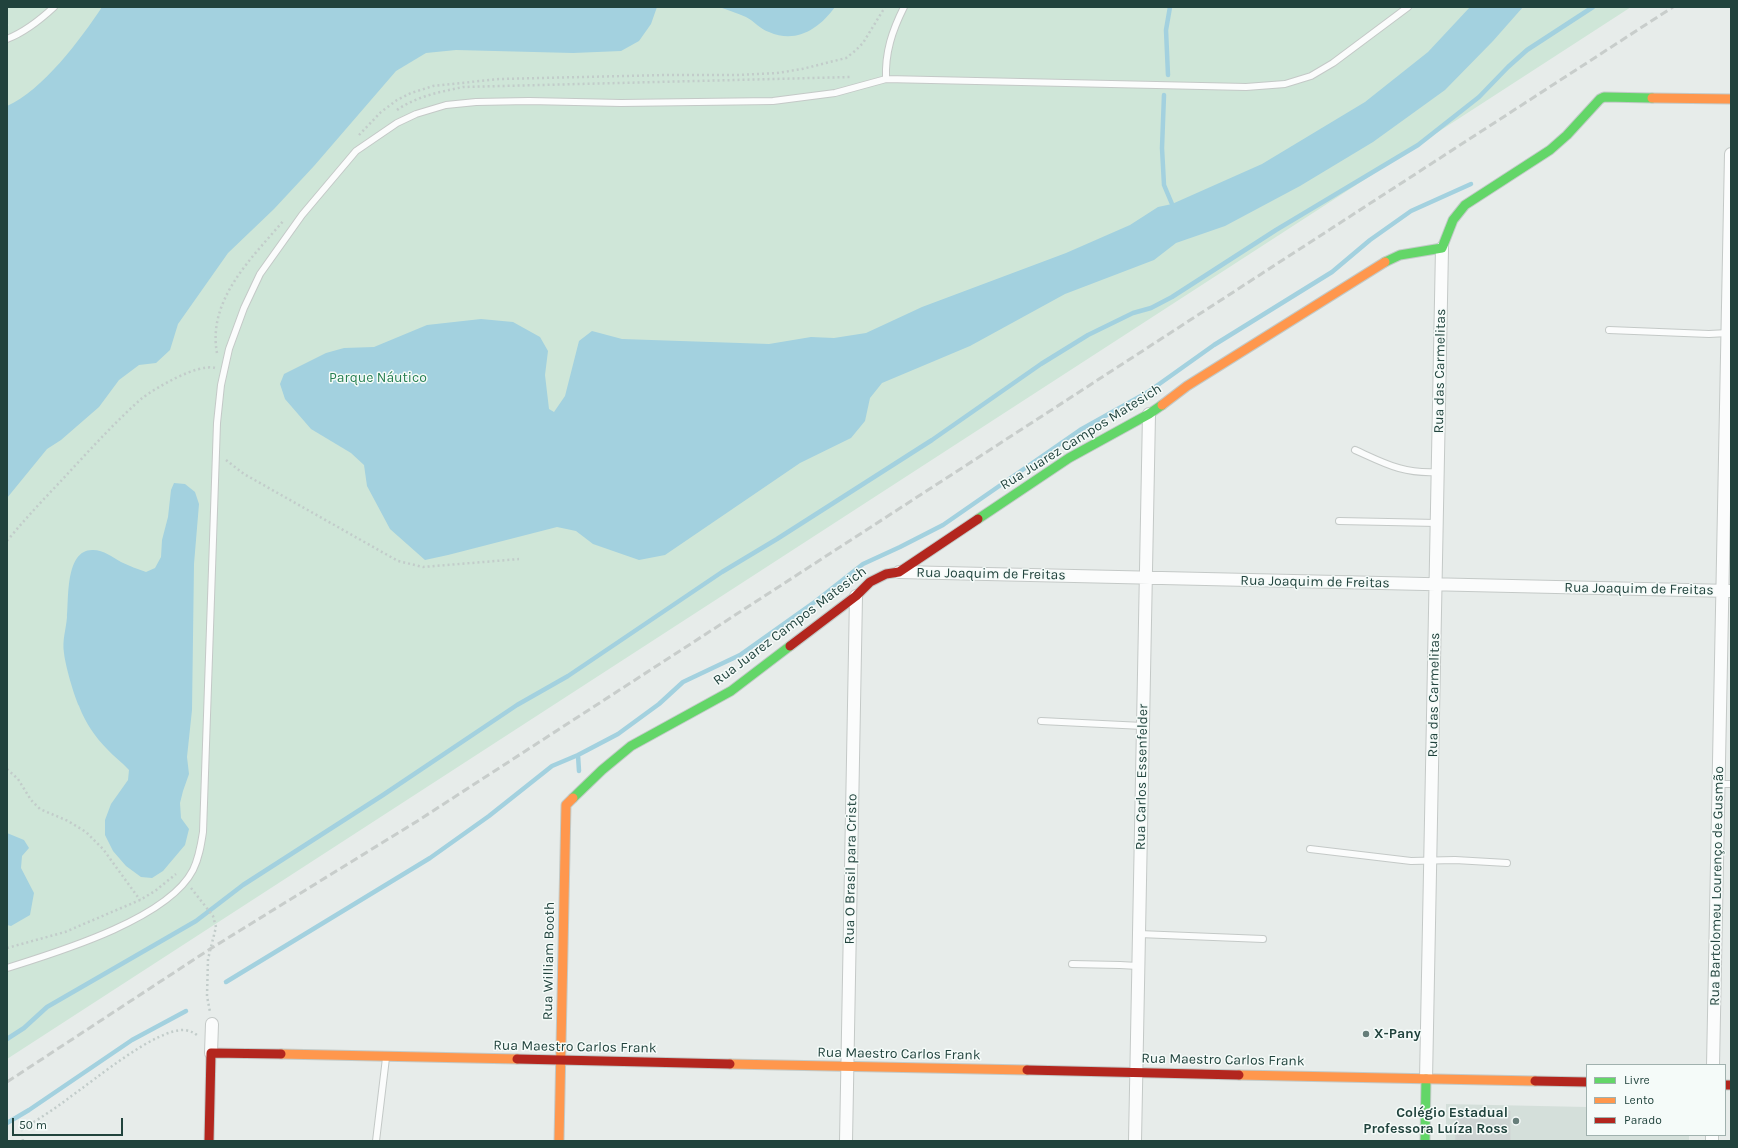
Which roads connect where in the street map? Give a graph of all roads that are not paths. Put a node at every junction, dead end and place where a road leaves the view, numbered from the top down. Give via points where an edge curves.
1 (54, 7) edge
2 (904, 7) edge
3 (1408, 7) edge
4 (7, 39) edge
5 (886, 79) junction
6 (1731, 99) edge
7 (1731, 154) edge
8 (1442, 248) junction
9 (1609, 330) dead end
10 (1728, 333) junction
11 (1149, 414) junction
12 (1356, 450) dead end
13 (1438, 472) junction
14 (1339, 521) dead end
15 (1437, 523) junction
16 (899, 572) junction
17 (1146, 578) junction
18 (1436, 584) junction
19 (1727, 591) edge
20 (856, 596) junction
21 (1041, 721) dead end
22 (1143, 726) junction
23 (1725, 784) edge
24 (566, 805) joint
25 (1310, 849) dead end
26 (1430, 860) junction
27 (1507, 863) dead end
28 (1139, 934) junction
29 (1263, 939) dead end
30 (1072, 964) dead end
31 (1138, 966) junction
32 (7, 968) edge
33 (212, 1024) road end
34 (211, 1053) junction
35 (386, 1057) junction
36 (561, 1060) junction
37 (1713, 1064) edge
38 (848, 1067) junction
39 (1136, 1073) junction
40 (1426, 1079) junction
41 (1586, 1082) edge
42 (209, 1141) edge
43 (376, 1141) edge
44 (559, 1141) edge
45 (846, 1141) edge
46 (1135, 1141) edge
47 (1425, 1141) edge

1 - 4 lane via 40,21
2 - 5 lane via 894,25 889,42 885,61
3 - 5 lane via 1333,63 1311,76 1284,84 1246,86
5 - 32 lane via 835,92 773,101 529,101 446,105 397,123 356,151 302,215 260,274 244,308 224,370 217,423 203,832 193,870 163,904 133,920 82,942
6 - 8 street via 1600,99 1550,150 1465,205 1454,216
7 - 10 street, Rua Bartolomeu Lourenço de Gusmão
8 - 11 street, Rua Juarez Campos Matesich via 1406,254 1385,262 1186,386
8 - 13 street, Rua das Carmelitas
9 - 10 lane
10 - 19 street, Rua Bartolomeu Lourenço de Gusmão
11 - 16 street, Rua Juarez Campos Matesich via 1069,458
11 - 17 street, Rua Carlos Essenfelder
12 - 13 lane via 1408,472
13 - 15 street, Rua das Carmelitas
14 - 15 lane
15 - 18 street, Rua das Carmelitas
16 - 17 street, Rua Joaquim de Freitas
16 - 20 street, Rua Juarez Campos Matesich via 872,579
17 - 18 street, Rua Joaquim de Freitas
17 - 22 street, Rua Carlos Essenfelder
18 - 19 street, Rua Joaquim de Freitas
18 - 26 street, Rua das Carmelitas
19 - 23 street, Rua Bartolomeu Lourenço de Gusmão
20 - 24 street, Rua Juarez Campos Matesich via 731,691 641,740 602,770
20 - 38 street, Rua O Brasil para Cristo
21 - 22 lane
22 - 28 street, Rua Carlos Essenfelder
23 - 37 street, Rua Bartolomeu Lourenço de Gusmão
24 - 36 street, Rua William Booth
25 - 26 lane
26 - 27 lane
26 - 40 street, Rua das Carmelitas
28 - 29 lane
28 - 31 street, Rua Carlos Essenfelder
30 - 31 lane
31 - 39 street, Rua Carlos Essenfelder
33 - 34 street
34 - 35 street, Rua Maestro Carlos Frank
34 - 42 street
35 - 36 street, Rua Maestro Carlos Frank
35 - 43 lane
36 - 38 street, Rua Maestro Carlos Frank
36 - 44 street, Rua William Booth
38 - 39 street, Rua Maestro Carlos Frank
38 - 45 street, Rua O Brasil para Cristo
39 - 40 street, Rua Maestro Carlos Frank
39 - 46 street, Rua Carlos Essenfelder
40 - 41 street, Rua Maestro Carlos Frank
40 - 47 street, Rua das Carmelitas

